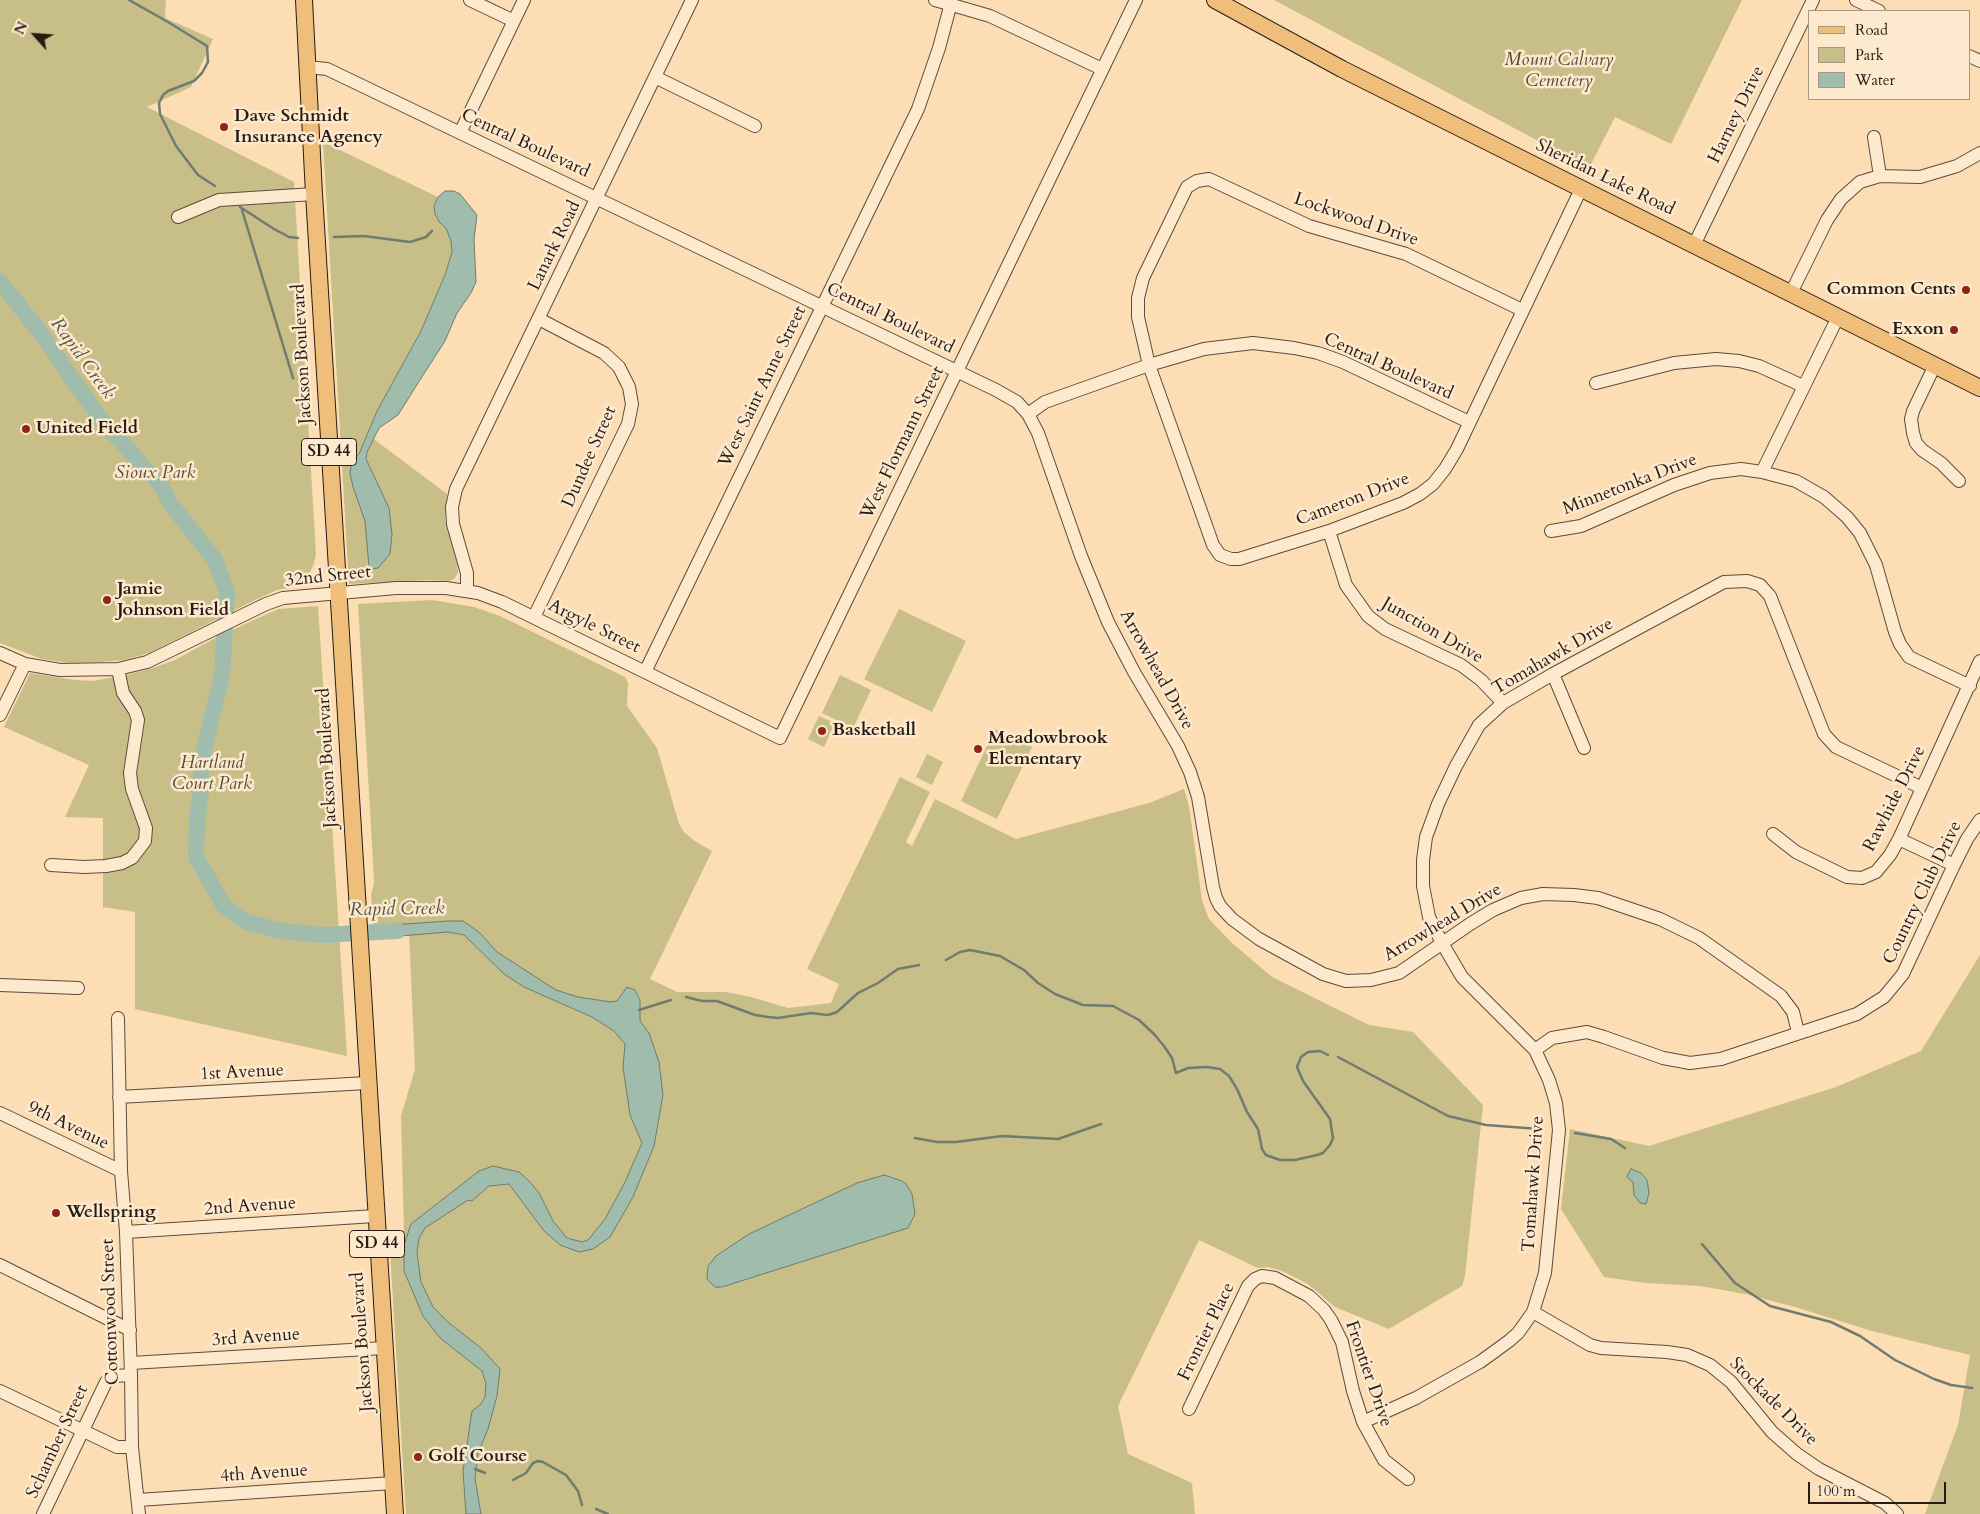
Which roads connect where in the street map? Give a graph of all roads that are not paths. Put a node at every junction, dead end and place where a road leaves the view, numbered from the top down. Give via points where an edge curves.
1 (304, 0) edge
2 (470, 0) edge
3 (524, 0) edge
4 (692, 0) edge
5 (935, 0) edge
6 (1136, 0) edge
7 (1215, 0) edge
8 (1856, 0) edge
9 (950, 3) junction
10 (1808, 10) edge
11 (1877, 10) edge
12 (514, 21) junction
13 (307, 67) junction
14 (1102, 70) junction
15 (655, 77) junction
16 (755, 126) dead end
17 (460, 133) junction
18 (1874, 137) dead end
19 (1980, 153) edge
20 (1880, 176) junction
21 (1581, 189) junction
22 (314, 194) junction
23 (598, 198) junction
24 (178, 217) dead end
25 (1694, 245) junction
26 (1791, 293) junction
27 (822, 306) junction
28 (1522, 310) junction
29 (1838, 317) junction
30 (539, 320) junction
31 (1149, 365) junction
32 (1935, 365) junction
33 (958, 371) junction
34 (1596, 382) dead end
35 (1803, 386) junction
36 (1980, 388) edge
37 (1028, 414) junction
38 (1469, 422) junction
39 (1762, 472) junction
40 (1959, 481) dead end
41 (1329, 531) junction
42 (1551, 531) dead end
43 (467, 591) junction
44 (338, 592) junction
45 (534, 617) junction
46 (0, 653) edge
47 (1980, 661) edge
48 (25, 664) junction
49 (118, 669) junction
50 (645, 672) junction
51 (1553, 674) junction
52 (1970, 686) junction
53 (1503, 703) junction
54 (0, 714) edge
55 (780, 738) joint
56 (1584, 748) dead end
57 (1922, 788) junction
58 (1980, 820) edge
59 (1773, 834) dead end
60 (1898, 839) junction
61 (52, 865) dead end
62 (1954, 865) junction
63 (1442, 943) junction
64 (0, 985) edge
65 (78, 988) dead end
66 (118, 1018) dead end
67 (1798, 1032) junction
68 (1536, 1050) junction
69 (367, 1083) junction
70 (118, 1097) junction
71 (0, 1113) edge
72 (121, 1171) junction
73 (375, 1216) junction
74 (126, 1232) junction
75 (0, 1265) edge
76 (1262, 1276) joint
77 (1533, 1312) junction
78 (130, 1330) junction
79 (384, 1348) junction
80 (131, 1369) junction
81 (0, 1391) edge
82 (1189, 1409) dead end
83 (1363, 1422) junction
84 (83, 1431) junction
85 (132, 1447) junction
86 (1408, 1479) dead end
87 (393, 1483) junction
88 (138, 1500) junction
89 (43, 1514) edge
90 (139, 1514) edge
91 (394, 1514) edge
92 (1897, 1514) edge

1 - 13 main road, Jackson Boulevard / SD 44
2 - 12 street
3 - 12 street
4 - 15 street, Lanark Road
5 - 9 street
6 - 14 street, West Flormann Street
7 - 21 main road, Sheridan Lake Road via 1311,53
8 - 11 street
9 - 14 street via 990,16
9 - 27 street, West Saint Anne Street via 918,109
10 - 25 street, Harney Drive
12 - 17 street
13 - 17 street, Central Boulevard via 327,68
13 - 22 main road, Jackson Boulevard / SD 44
14 - 33 street, West Flormann Street
15 - 16 street
15 - 23 street, Lanark Road
17 - 23 street, Central Boulevard
18 - 20 street
19 - 20 street via 1957,166 1920,177
20 - 26 street via 1860,182 1840,199
21 - 25 main road, Sheridan Lake Road
21 - 28 street, Cameron Drive
22 - 24 street via 219,200
22 - 44 main road, Jackson Boulevard / SD 44
23 - 27 street, Central Boulevard
23 - 30 street, Lanark Road
25 - 26 main road, Sheridan Lake Road
26 - 29 main road, Sheridan Lake Road
27 - 33 street, Central Boulevard
27 - 50 street, West Saint Anne Street
28 - 31 street, Lockwood Drive via 1406,254 1309,226 1209,180 1196,181 1188,187 1143,278 1138,317
28 - 38 street, Cameron Drive
29 - 32 main road, Sheridan Lake Road
29 - 35 street
30 - 43 street, Lanark Road via 456,489 453,524 467,573
30 - 45 street, Dundee Street via 604,353 619,367 629,387 632,404 628,424
31 - 37 street, Central Boulevard via 1045,402
31 - 38 street, Central Boulevard via 1232,344 1272,344 1318,353 1343,362
31 - 41 street, Cameron Drive via 1213,545 1220,556 1239,559
32 - 36 main road, Sheridan Lake Road
32 - 40 street via 1913,410 1911,425 1919,447
33 - 37 street, Central Boulevard via 1008,396
33 - 55 street, West Flormann Street
34 - 35 street via 1674,363 1716,359 1739,360 1759,366
35 - 39 street
37 - 63 street, Arrowhead Drive via 1044,446 1081,556 1108,622 1190,772 1198,797 1213,887 1220,906 1241,927 1272,947 1323,974 1346,980 1371,980 1399,973
38 - 41 street, Cameron Drive via 1445,469 1433,484 1403,503
39 - 42 street, Minnetonka Drive via 1710,473 1674,485 1581,526
39 - 52 street, Minnetonka Drive via 1796,481 1824,497 1847,517 1860,533 1876,565 1900,644 1909,656
41 - 53 street, Junction Drive via 1346,585 1368,616 1386,629 1461,665
43 - 44 street, 32nd Street via 419,587
43 - 45 street, Argyle Street
44 - 49 street, 32nd Street via 283,598 147,662
44 - 69 main road, Jackson Boulevard / SD 44
45 - 50 street, Argyle Street
46 - 48 street, 32nd Street
47 - 52 street, Rawhide Drive
48 - 49 street, 32nd Street via 60,670
48 - 54 street
49 - 61 street via 123,693 138,720 130,773 132,789 146,828 145,841 132,858 122,863
50 - 55 street, Argyle Street
51 - 53 street, Tomahawk Drive
51 - 56 street
51 - 57 street, Tomahawk Drive via 1724,582 1747,581 1760,585 1770,596 1824,734 1836,747
52 - 57 street, Rawhide Drive
53 - 63 street, Tomahawk Drive via 1479,725 1438,804 1426,837 1423,886 1429,917
57 - 60 street, Rawhide Drive
58 - 62 street, Country Club Drive
59 - 60 street, Rawhide Drive via 1796,852 1847,877 1862,878 1876,872
60 - 62 street
62 - 67 street, Country Club Drive via 1904,974 1889,992 1857,1014
63 - 67 street, Arrowhead Drive via 1493,910 1521,898 1543,894 1598,898 1699,938 1781,996 1793,1012
63 - 68 street, Tomahawk Drive via 1462,977
64 - 65 street
66 - 70 street, Cottonwood Street
67 - 68 street, Country Club Drive via 1721,1059 1690,1063 1663,1058 1587,1032 1552,1038
68 - 77 street, Tomahawk Drive via 1556,1103 1558,1130 1545,1273
69 - 70 street, 1st Avenue
69 - 73 main road, Jackson Boulevard / SD 44
70 - 72 street, Cottonwood Street
71 - 72 street, 9th Avenue
72 - 74 street, Cottonwood Street
73 - 74 street, 2nd Avenue
73 - 79 main road, Jackson Boulevard / SD 44
74 - 78 street, Cottonwood Street
75 - 78 street
76 - 82 street, Frontier Place via 1246,1289
76 - 83 street, Frontier Drive via 1275,1278 1298,1290 1316,1302 1327,1315 1342,1342
77 - 83 street, Tomahawk Drive via 1518,1333 1480,1362 1416,1398
77 - 92 street, Stockade Drive via 1590,1345 1687,1355 1710,1365 1731,1382 1772,1432 1797,1454 1818,1469 1884,1503
78 - 80 street, Cottonwood Street
79 - 80 street, 3rd Avenue
79 - 87 main road, Jackson Boulevard / SD 44
80 - 84 street, Schamber Street via 106,1382
80 - 85 street, Cottonwood Street
81 - 84 street
83 - 86 street, Frontier Drive via 1384,1460
84 - 85 street via 117,1446
84 - 89 street, Schamber Street
85 - 88 street, Cottonwood Street
87 - 88 street, 4th Avenue
87 - 91 main road, Jackson Boulevard / SD 44
88 - 90 street, Cottonwood Street

